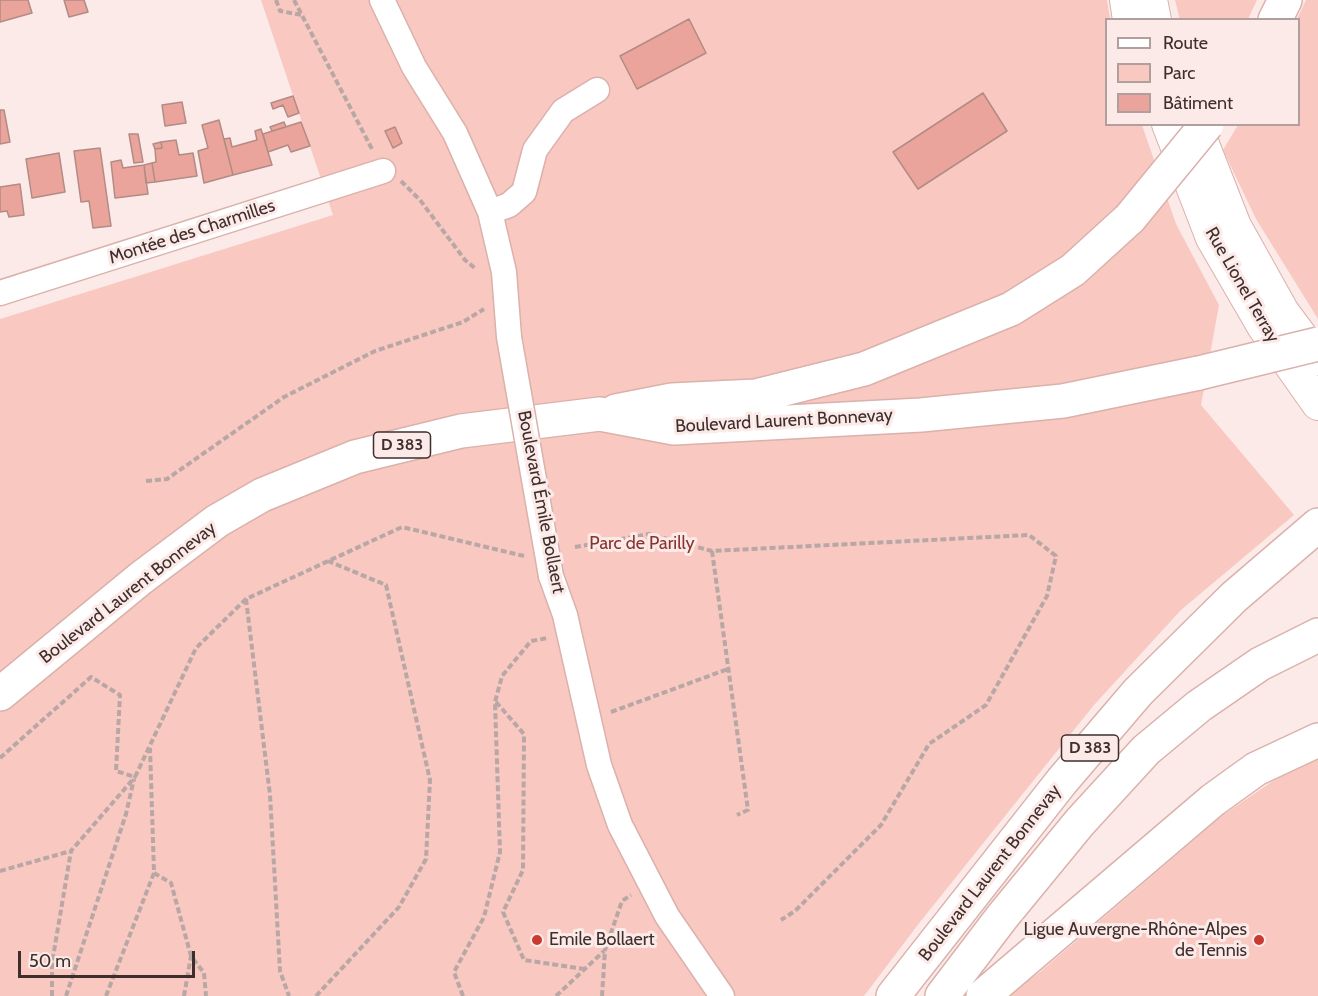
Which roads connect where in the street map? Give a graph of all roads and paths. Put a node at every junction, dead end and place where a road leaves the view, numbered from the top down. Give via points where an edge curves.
1 (276, 0) edge
2 (294, 0) edge
3 (382, 0) edge
4 (1126, 0) edge
5 (1151, 0) edge
6 (1285, 0) edge
7 (302, 15) junction
8 (1129, 18) edge
9 (1155, 18) edge
10 (1276, 18) edge
11 (597, 90) dead end
12 (1169, 126) edge
13 (1196, 126) edge
14 (1205, 126) edge
15 (383, 171) junction
16 (489, 212) junction
17 (476, 269) dead end
18 (0, 292) edge
19 (492, 303) dead end
20 (1318, 344) edge
21 (1318, 359) edge
22 (1318, 404) edge
23 (600, 414) junction
24 (146, 481) dead end
25 (1317, 525) edge
26 (575, 547) dead end
27 (712, 551) junction
28 (525, 556) dead end
29 (327, 561) junction
30 (246, 599) junction
31 (570, 635) junction
32 (1318, 635) edge
33 (728, 669) junction
34 (0, 694) edge
35 (495, 702) junction
36 (587, 718) junction
37 (1318, 741) edge
38 (150, 746) junction
39 (0, 758) edge
40 (135, 777) junction
41 (736, 815) dead end
42 (71, 851) junction
43 (0, 871) edge
44 (154, 873) junction
45 (649, 884) junction
46 (782, 920) dead end
47 (605, 950) junction
48 (191, 956) junction
49 (584, 969) junction
50 (52, 996) edge
51 (66, 996) edge
52 (106, 996) edge
53 (184, 996) edge
54 (206, 996) edge
55 (289, 996) edge
56 (316, 996) edge
57 (463, 996) edge
58 (556, 996) edge
59 (602, 996) edge
60 (722, 996) edge
61 (894, 996) edge
62 (942, 996) edge
63 (983, 996) edge

1 - 7 path via 280,11
2 - 7 path
3 - 16 street, Boulevard Émile Bollaert via 414,67 455,134
4 - 8 main road
5 - 9 main road
6 - 10 highway
7 - 15 path
11 - 16 street via 562,111 535,150 524,192 510,205
12 - 22 main road, Rue Lionel Terray via 1212,238 1263,326
13 - 21 main road, Rue Lionel Terray via 1235,226 1283,312
14 - 23 highway, bridge via 1130,218 1073,270 1011,309 864,369 756,396 672,400
15 - 17 path via 406,183
15 - 18 street, Montée des Charmilles
16 - 31 street, Boulevard Émile Bollaert, bridge via 504,272 509,337 551,576
19 - 24 path via 463,322 375,351 284,397 167,479
20 - 23 highway, Boulevard Laurent Bonnevay / D 383, bridge via 1062,401 921,415 674,428
23 - 34 highway, Boulevard Laurent Bonnevay / D 383 via 461,431 355,457 262,495 217,521 141,578
25 - 61 highway, Boulevard Laurent Bonnevay / D 383 via 1234,597 1138,692 1055,790
26 - 27 path via 649,534
27 - 33 path
27 - 46 path via 1029,535 1056,556 1047,596 986,705 929,744 881,825
28 - 29 path via 402,527
29 - 30 path
29 - 56 path via 386,585 430,780 426,859 399,907
30 - 38 path via 196,648
30 - 55 path via 270,795 280,971
31 - 35 path via 531,641 502,676
31 - 36 street, Boulevard Émile Bollaert
32 - 62 highway via 1260,664 1199,706 1146,750 1037,874
33 - 36 path
33 - 41 path via 748,810
35 - 49 path via 524,734 522,870 503,912 524,960
35 - 57 path via 500,852 484,917 454,972
36 - 45 street, Boulevard Émile Bollaert via 620,825
37 - 63 highway via 1256,769 1213,800
38 - 40 path
38 - 44 path
39 - 40 path via 91,677 120,695 116,771
40 - 42 path
40 - 51 path
42 - 43 path
42 - 50 path via 52,963
44 - 48 path via 171,883
44 - 52 path
45 - 47 path via 622,901
45 - 60 street, Boulevard Émile Bollaert
47 - 49 path
47 - 59 path
48 - 53 path
48 - 54 path via 204,973
49 - 58 path

